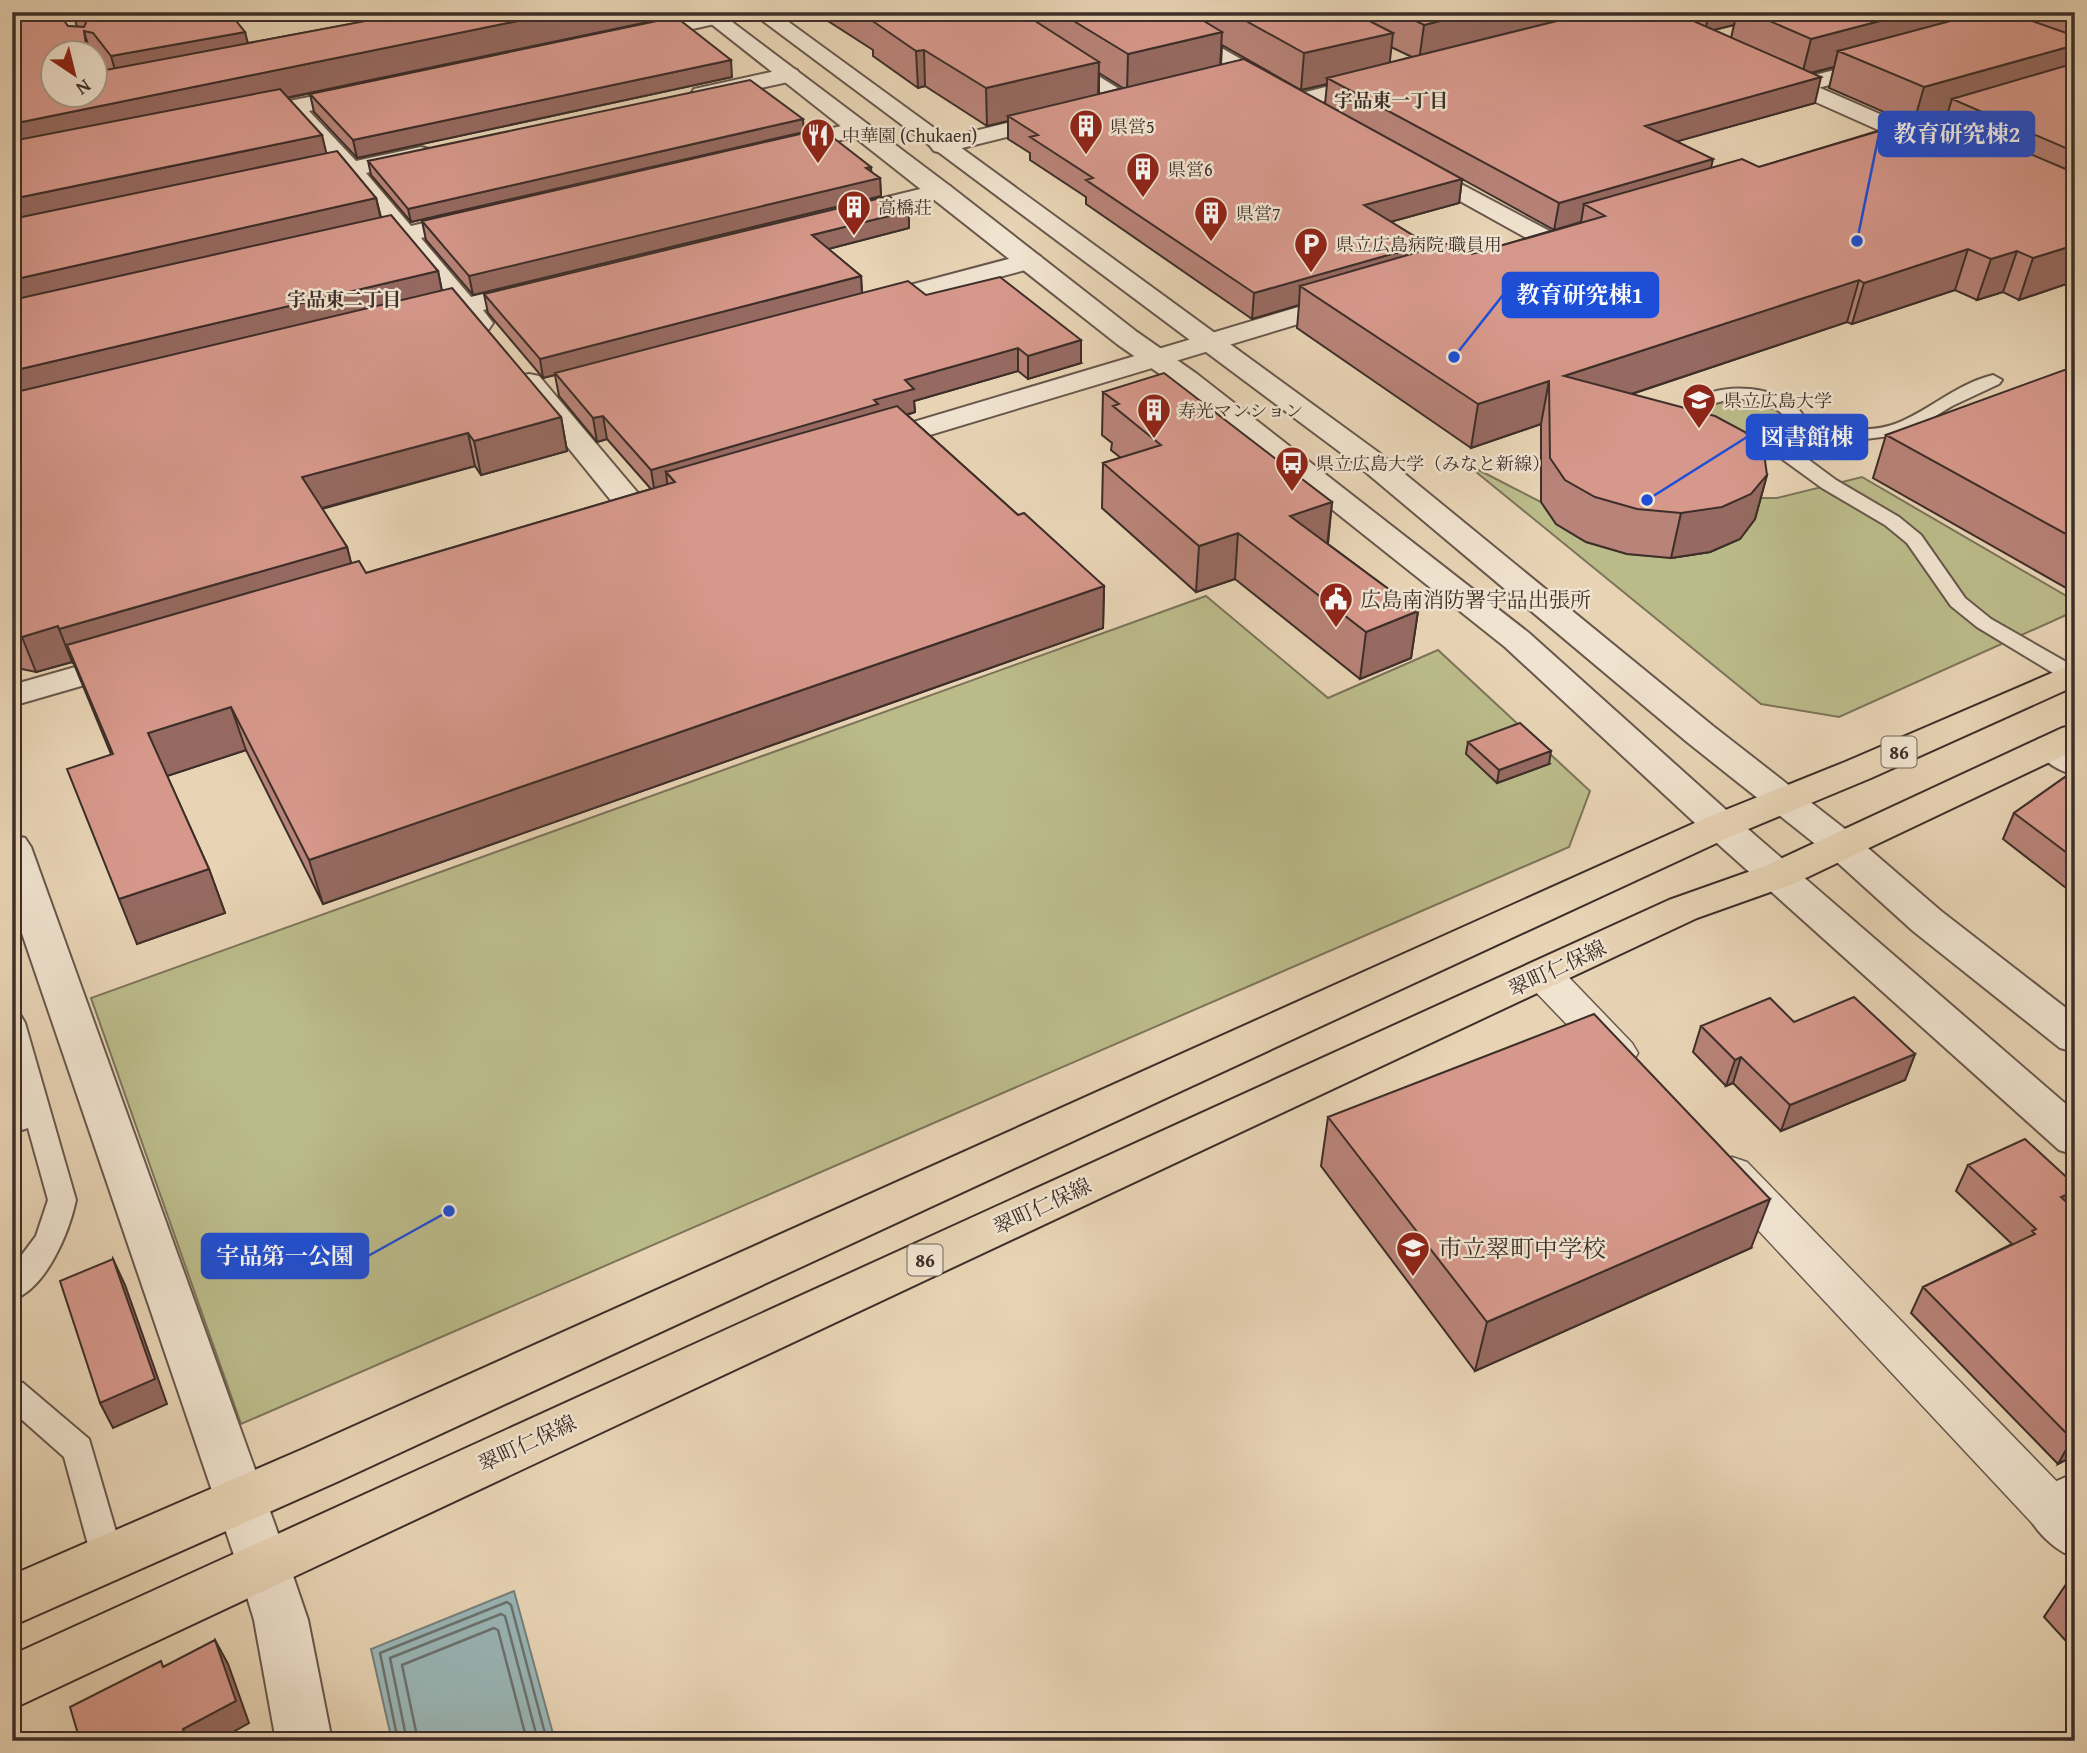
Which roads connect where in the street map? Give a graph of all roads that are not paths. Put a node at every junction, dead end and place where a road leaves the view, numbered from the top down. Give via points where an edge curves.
1 (97, 12) edge
2 (743, 12) edge
3 (761, 12) edge
4 (981, 12) edge
5 (1144, 12) edge
6 (710, 16) edge
7 (71, 17) edge
8 (12, 21) edge
9 (616, 40) edge
10 (1907, 57) edge
11 (1750, 64) edge
12 (1246, 72) junction
13 (789, 75) junction
14 (1402, 75) edge
15 (1222, 78) edge
16 (1799, 86) junction
17 (387, 88) edge
18 (1148, 96) edge
19 (686, 97) edge
20 (1297, 101) junction
21 (1124, 102) junction
22 (293, 107) junction
23 (1322, 114) edge
24 (226, 120) edge
25 (1948, 124) edge
26 (859, 129) junction
27 (1909, 136) junction
28 (942, 146) junction
29 (1870, 147) edge
30 (444, 149) edge
31 (755, 153) edge
32 (1394, 154) edge
33 (1960, 158) edge
34 (350, 169) junction
35 (282, 184) edge
36 (941, 191) junction
37 (499, 213) edge
38 (822, 220) edge
39 (1577, 233) edge
40 (405, 235) junction
41 (1550, 241) junction
42 (1524, 249) edge
43 (337, 250) edge
44 (1031, 261) junction
45 (558, 284) edge
46 (1377, 292) edge
47 (465, 307) junction
48 (842, 311) edge
49 (399, 323) edge
50 (492, 338) edge
51 (1210, 341) junction
52 (509, 359) edge
53 (1157, 359) junction
54 (1993, 380) dead end
55 (562, 384) edge
56 (536, 391) junction
57 (1800, 427) junction
58 (1773, 443) junction
59 (848, 450) edge
60 (637, 512) edge
61 (159, 653) edge
62 (2073, 673) edge
63 (12, 696) edge
64 (2067, 749) edge
65 (1784, 802) junction
66 (1721, 826) junction
67 (1841, 845) junction
68 (12, 847) edge
69 (1779, 875) junction
70 (1543, 975) junction
71 (12, 1023) edge
72 (2075, 1037) edge
73 (1641, 1077) edge
74 (39, 1113) junction
75 (12, 1124) edge
76 (2075, 1138) edge
77 (1707, 1148) edge
78 (12, 1288) edge
79 (12, 1392) edge
80 (241, 1500) junction
81 (2067, 1512) edge
82 (107, 1559) junction
83 (263, 1564) junction
84 (12, 1601) edge
85 (12, 1683) edge
86 (303, 1741) edge

1 - 7 lane
2 - 6 street
3 - 28 street
4 - 21 street
5 - 12 street
6 - 9 street
6 - 13 street
7 - 8 lane
10 - 16 street
11 - 16 street
12 - 15 street
12 - 20 street
13 - 19 street
13 - 26 street
14 - 20 street
16 - 27 street
17 - 22 street
18 - 21 street
20 - 23 street
21 - 28 street
22 - 24 street
22 - 34 street
25 - 27 street
26 - 31 street
26 - 36 street
27 - 29 street
27 - 33 street
28 - 51 street
30 - 34 street
32 - 41 street
34 - 35 street
34 - 40 street
36 - 38 street
36 - 44 street
37 - 40 street
39 - 41 street
40 - 43 street
40 - 47 street
41 - 42 street
44 - 48 street
44 - 53 street
45 - 47 street
46 - 51 street
47 - 49 street
47 - 50 street
51 - 53 street
51 - 65 street via 1367,458
52 - 56 street
53 - 59 street
53 - 66 street via 1517,640
54 - 57 lane via 1893,431 1849,434
55 - 56 street
56 - 60 street
57 - 58 lane via 1792,436
57 - 58 lane via 1787,408 1753,394 1715,395 1695,409 1696,418 1720,437 1741,443
58 - 62 lane via 1914,539 1958,602 1984,623
61 - 63 street
62 - 65 main road, 86
64 - 67 main road, 翠町仁保線 / 86
65 - 66 main road, 86
65 - 67 street
66 - 69 street
66 - 80 main road, 86
67 - 69 main road, 翠町仁保線 / 86
67 - 72 street via 1927,921
68 - 80 street
69 - 70 main road, 翠町仁保線 / 86 via 1683,909
69 - 76 street
70 - 73 street
70 - 83 main road, 翠町仁保線 / 86
71 - 74 lane
74 - 75 lane
74 - 78 lane via 62,1200 57,1228 35,1264
77 - 81 street
79 - 82 lane via 78,1449
80 - 82 main road, 86
80 - 83 street
82 - 84 main road, 86
83 - 85 main road, 翠町仁保線 / 86
83 - 86 street via 281,1620

